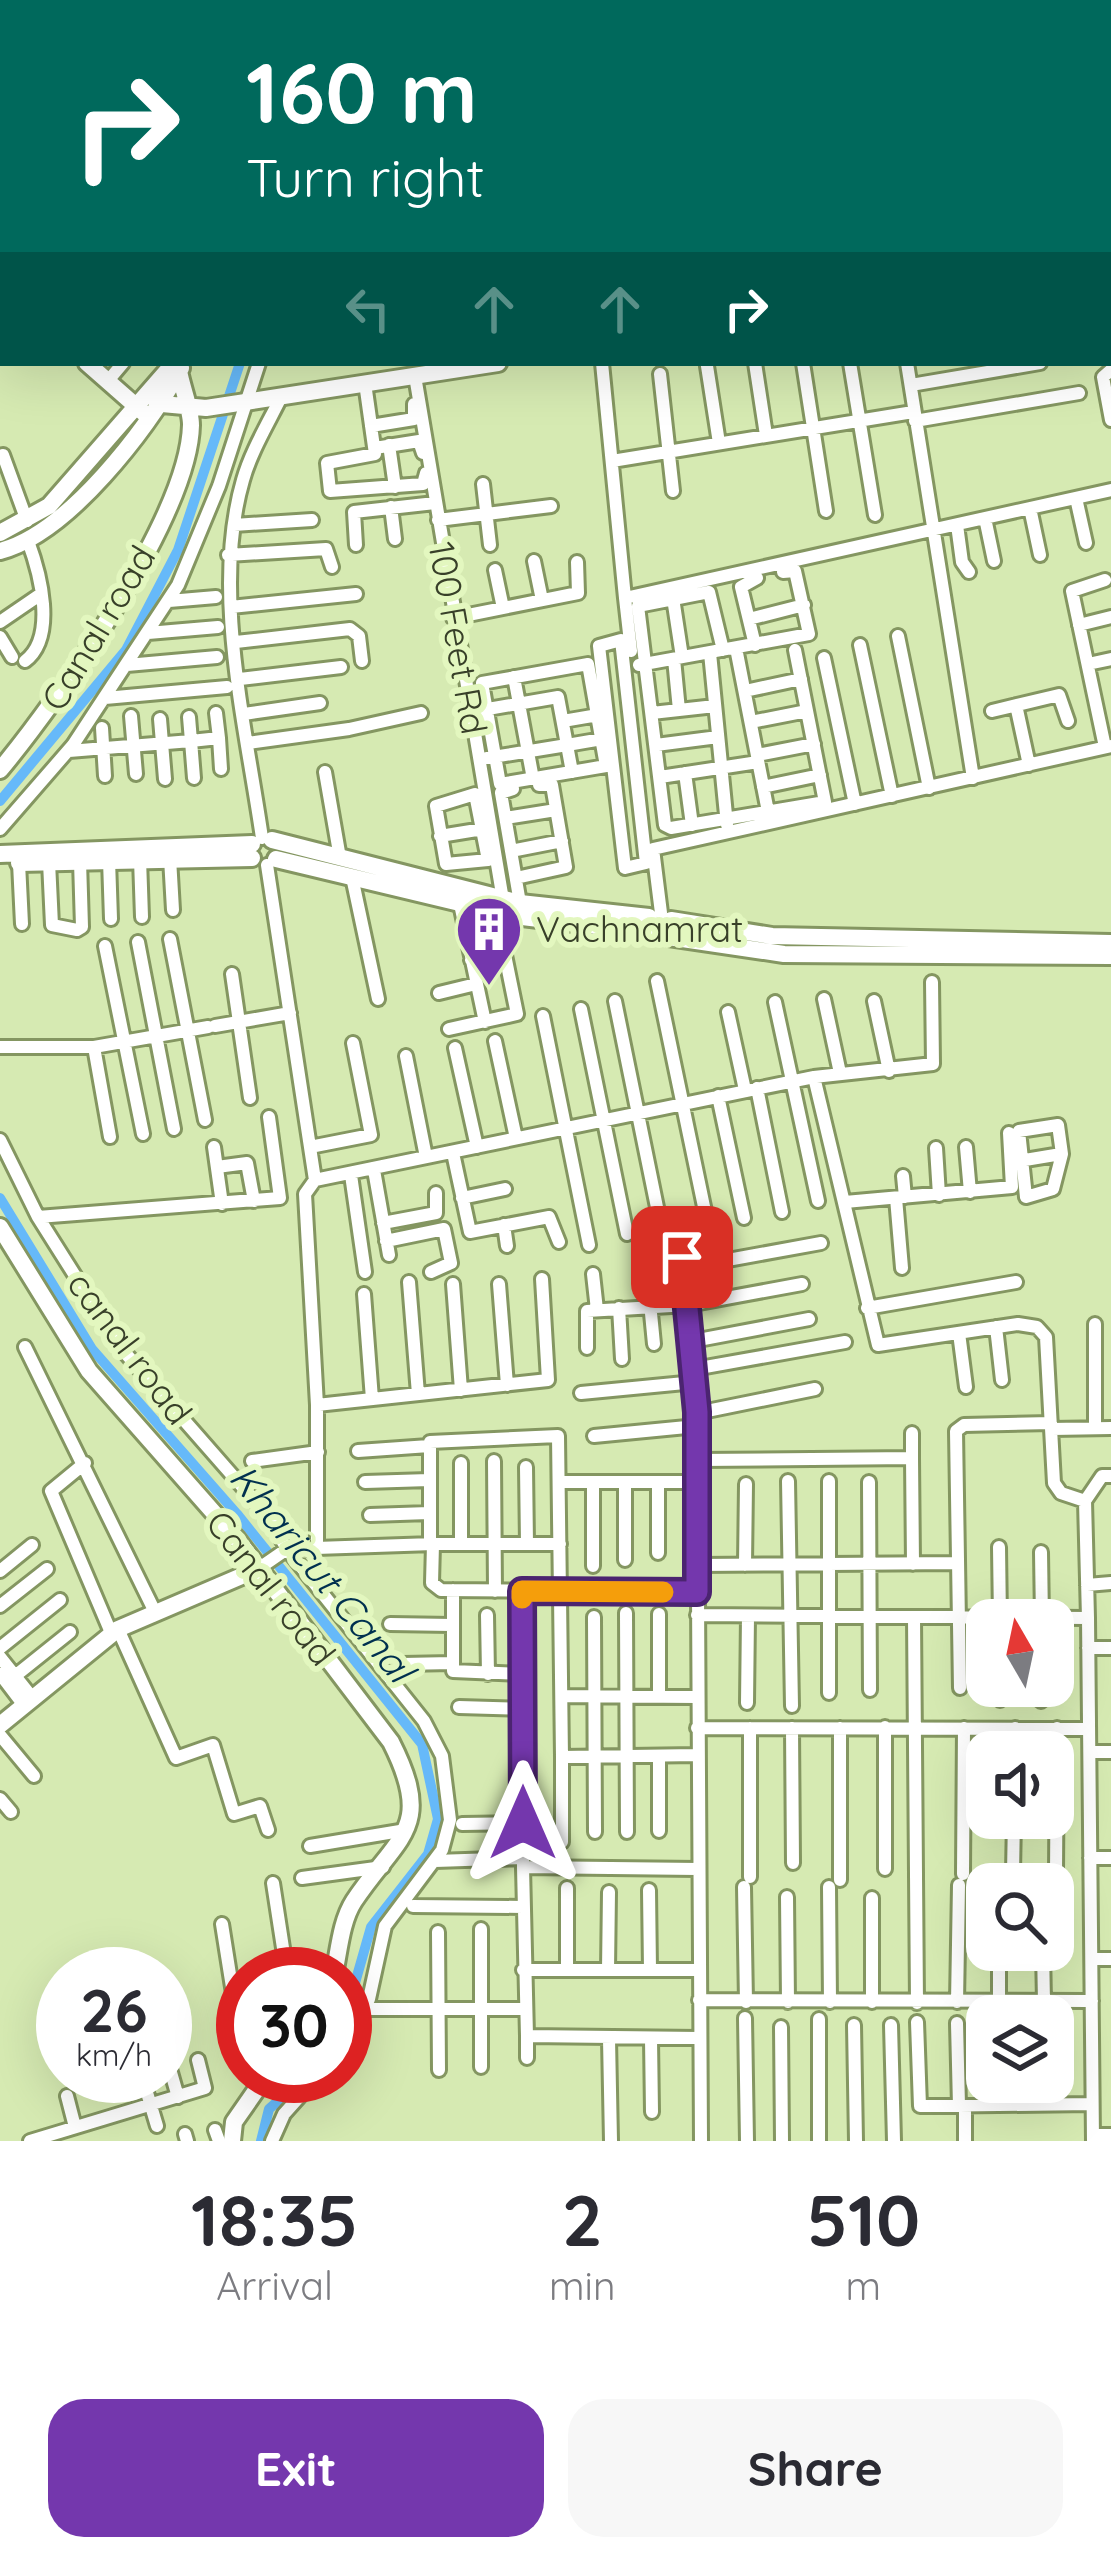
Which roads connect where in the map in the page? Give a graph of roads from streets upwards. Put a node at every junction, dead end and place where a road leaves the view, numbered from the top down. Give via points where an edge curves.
1 (90, 366) edge
2 (120, 366) edge
3 (178, 366) edge
4 (258, 366) edge
5 (479, 366) edge
6 (602, 366) edge
7 (707, 366) dead end
8 (755, 366) edge
9 (804, 366) edge
10 (851, 366) edge
11 (908, 366) edge
12 (1022, 366) edge
13 (1111, 370) edge
14 (660, 374) dead end
15 (415, 376) junction
16 (107, 382) junction
17 (365, 383) junction
18 (911, 385) junction
19 (1079, 393) dead end
20 (282, 395) junction
21 (242, 402) junction
22 (414, 404) dead end
23 (186, 406) junction
24 (150, 407) junction
25 (1110, 410) edge
26 (914, 417) junction
27 (861, 421) junction
28 (371, 426) junction
29 (814, 428) junction
30 (766, 435) junction
31 (719, 443) junction
32 (382, 447) junction
33 (669, 451) junction
34 (3, 454) dead end
35 (611, 460) junction
36 (483, 484) dead end
37 (395, 487) junction
38 (15, 489) junction
39 (1111, 490) edge
40 (673, 491) dead end
41 (0, 495) edge
42 (1076, 498) junction
43 (435, 503) junction
44 (551, 506) dead end
45 (391, 508) junction
46 (1030, 508) junction
47 (826, 512) dead end
48 (486, 514) junction
49 (875, 515) dead end
50 (985, 518) junction
51 (312, 520) dead end
52 (438, 520) junction
53 (28, 521) junction
54 (234, 525) junction
55 (957, 525) junction
56 (930, 531) junction
57 (0, 533) edge
58 (394, 539) dead end
59 (28, 541) junction
60 (1086, 544) dead end
61 (356, 545) dead end
62 (490, 545) dead end
63 (0, 551) edge
64 (229, 554) junction
65 (1040, 555) dead end
66 (535, 561) dead end
67 (994, 561) dead end
68 (577, 562) dead end
69 (332, 567) dead end
70 (495, 570) dead end
71 (969, 572) dead end
72 (1105, 580) dead end
73 (356, 593) dead end
74 (41, 594) junction
75 (216, 597) dead end
76 (626, 598) junction
77 (673, 598) junction
78 (542, 600) junction
79 (169, 601) junction
80 (804, 605) junction
81 (231, 607) junction
82 (503, 608) junction
83 (1111, 617) edge
84 (453, 618) junction
85 (749, 619) junction
86 (0, 622) edge
87 (1079, 625) junction
88 (218, 627) dead end
89 (148, 633) junction
90 (898, 635) dead end
91 (0, 637) edge
92 (236, 642) junction
93 (755, 644) junction
94 (860, 645) dead end
95 (723, 650) junction
96 (795, 650) dead end
97 (218, 657) dead end
98 (678, 658) junction
99 (824, 658) dead end
100 (1111, 659) edge
101 (362, 661) dead end
102 (127, 664) junction
103 (1088, 664) junction
104 (639, 665) junction
105 (341, 667) dead end
106 (553, 669) junction
107 (514, 676) junction
108 (801, 679) junction
109 (233, 683) junction
110 (631, 685) junction
111 (604, 689) junction
112 (745, 691) junction
113 (558, 697) junction
114 (105, 698) junction
115 (1111, 699) edge
116 (1095, 701) junction
117 (320, 703) dead end
118 (519, 704) junction
119 (1016, 705) junction
120 (715, 706) junction
121 (486, 710) junction
122 (679, 710) junction
123 (992, 711) dead end
124 (421, 712) dead end
125 (470, 712) junction
126 (807, 712) junction
127 (216, 713) dead end
128 (652, 713) junction
129 (244, 714) junction
130 (130, 716) dead end
131 (598, 716) junction
132 (189, 717) dead end
133 (160, 719) dead end
134 (563, 721) junction
135 (1068, 721) dead end
136 (751, 722) junction
137 (102, 728) dead end
138 (636, 732) junction
139 (718, 736) junction
140 (605, 737) junction
141 (219, 738) junction
142 (191, 741) junction
143 (248, 742) junction
144 (163, 743) junction
145 (814, 743) junction
146 (567, 745) junction
147 (656, 745) junction
148 (133, 746) junction
149 (1108, 746) edge
150 (104, 748) junction
151 (68, 751) junction
152 (528, 752) junction
153 (494, 757) junction
154 (758, 758) junction
155 (478, 760) junction
156 (1029, 765) junction
157 (721, 768) junction
158 (221, 769) dead end
159 (0, 770) edge
160 (325, 772) dead end
161 (572, 772) junction
162 (686, 773) junction
163 (136, 775) dead end
164 (820, 775) junction
165 (106, 776) dead end
166 (660, 777) junction
167 (194, 778) dead end
168 (974, 778) junction
169 (165, 779) dead end
170 (533, 779) junction
171 (641, 779) junction
172 (614, 782) junction
173 (763, 787) junction
174 (929, 788) junction
175 (892, 796) junction
176 (854, 804) junction
177 (556, 810) junction
178 (506, 818) junction
179 (769, 819) junction
180 (646, 824) junction
181 (692, 825) junction
182 (619, 826) junction
183 (727, 826) junction
184 (0, 829) edge
185 (488, 829) junction
186 (440, 836) junction
187 (562, 841) junction
188 (653, 849) junction
189 (511, 850) junction
190 (264, 851) junction
191 (0, 858) edge
192 (170, 858) junction
193 (340, 858) junction
194 (140, 859) junction
195 (110, 860) junction
196 (80, 861) junction
197 (49, 862) junction
198 (20, 863) junction
199 (352, 877) junction
200 (516, 878) junction
201 (512, 902) junction
202 (460, 904) junction
203 (173, 910) dead end
204 (142, 917) dead end
205 (111, 919) dead end
206 (22, 924) dead end
207 (659, 924) junction
208 (170, 939) dead end
209 (138, 942) dead end
210 (1111, 943) edge
211 (105, 946) dead end
212 (1111, 956) edge
213 (471, 960) junction
214 (232, 974) dead end
215 (657, 981) dead end
216 (932, 982) dead end
217 (476, 984) junction
218 (439, 993) dead end
219 (378, 999) dead end
220 (824, 999) dead end
221 (874, 1000) dead end
222 (615, 1001) dead end
223 (775, 1002) dead end
224 (581, 1009) dead end
225 (728, 1012) dead end
226 (290, 1013) junction
227 (543, 1016) dead end
228 (238, 1022) junction
229 (485, 1022) junction
230 (448, 1029) dead end
231 (188, 1031) junction
232 (157, 1038) junction
233 (495, 1041) dead end
234 (353, 1042) dead end
235 (124, 1043) junction
236 (94, 1047) junction
237 (0, 1048) edge
238 (455, 1048) dead end
239 (47, 1051) junction
240 (406, 1056) dead end
241 (49, 1067) dead end
242 (889, 1071) junction
243 (840, 1073) junction
244 (814, 1077) junction
245 (791, 1081) junction
246 (751, 1089) junction
247 (718, 1096) junction
248 (250, 1098) dead end
249 (682, 1103) junction
250 (641, 1112) junction
251 (269, 1117) dead end
252 (604, 1119) junction
253 (205, 1120) dead end
254 (566, 1126) junction
255 (174, 1129) dead end
256 (143, 1133) dead end
257 (1009, 1133) dead end
258 (110, 1137) dead end
259 (517, 1138) junction
260 (0, 1140) edge
261 (214, 1147) dead end
262 (477, 1147) junction
263 (310, 1148) junction
264 (936, 1148) dead end
265 (966, 1148) dead end
266 (453, 1153) junction
267 (1054, 1155) dead end
268 (426, 1157) junction
269 (1017, 1161) junction
270 (217, 1167) junction
271 (374, 1169) junction
272 (351, 1175) junction
273 (903, 1176) dead end
274 (315, 1180) junction
275 (506, 1189) dead end
276 (970, 1192) junction
277 (436, 1193) dead end
278 (940, 1195) junction
279 (462, 1198) junction
280 (901, 1198) junction
281 (254, 1202) junction
282 (818, 1202) dead end
283 (845, 1202) junction
284 (222, 1204) junction
285 (782, 1212) dead end
286 (38, 1217) junction
287 (743, 1218) dead end
288 (707, 1221) dead end
289 (660, 1222) dead end
290 (383, 1223) junction
291 (503, 1226) junction
292 (0, 1227) edge
293 (470, 1232) junction
294 (627, 1234) dead end
295 (559, 1242) dead end
296 (821, 1244) dead end
297 (589, 1245) dead end
298 (508, 1246) dead end
299 (474, 1250) dead end
300 (646, 1262) dead end
301 (902, 1268) dead end
302 (365, 1272) dead end
303 (431, 1272) dead end
304 (593, 1274) dead end
305 (542, 1279) dead end
306 (409, 1282) dead end
307 (1016, 1282) dead end
308 (454, 1284) dead end
309 (499, 1284) dead end
310 (802, 1284) dead end
311 (364, 1294) dead end
312 (688, 1305) junction
313 (651, 1306) junction
314 (619, 1308) junction
315 (867, 1308) junction
316 (597, 1310) junction
317 (809, 1319) dead end
318 (1095, 1324) dead end
319 (996, 1327) junction
320 (959, 1333) junction
321 (693, 1341) junction
322 (845, 1342) dead end
323 (654, 1344) dead end
324 (25, 1347) dead end
325 (587, 1348) dead end
326 (622, 1359) dead end
327 (694, 1375) junction
328 (1002, 1380) dead end
329 (507, 1385) junction
330 (965, 1387) dead end
331 (461, 1390) junction
332 (815, 1390) dead end
333 (581, 1393) dead end
334 (418, 1394) junction
335 (372, 1399) junction
336 (316, 1405) junction
337 (697, 1419) junction
338 (1051, 1426) junction
339 (1096, 1428) junction
340 (1111, 1428) edge
341 (912, 1433) dead end
342 (595, 1436) dead end
343 (429, 1446) junction
344 (358, 1451) dead end
345 (318, 1453) junction
346 (912, 1458) junction
347 (698, 1460) junction
348 (252, 1461) dead end
349 (494, 1461) dead end
350 (85, 1463) junction
351 (461, 1463) dead end
352 (526, 1467) dead end
353 (1111, 1476) edge
354 (429, 1480) junction
355 (788, 1481) dead end
356 (829, 1481) dead end
357 (365, 1482) dead end
358 (560, 1482) junction
359 (593, 1482) junction
360 (625, 1482) junction
361 (658, 1482) junction
362 (869, 1482) dead end
363 (698, 1483) junction
364 (746, 1484) dead end
365 (1085, 1502) junction
366 (429, 1513) junction
367 (370, 1514) dead end
368 (431, 1544) junction
369 (461, 1544) junction
370 (495, 1544) junction
371 (527, 1544) junction
372 (560, 1544) junction
373 (32, 1545) dead end
374 (285, 1545) junction
375 (317, 1546) junction
376 (999, 1547) dead end
377 (1041, 1552) dead end
378 (658, 1553) dead end
379 (625, 1560) dead end
380 (958, 1563) junction
381 (913, 1564) junction
382 (697, 1565) junction
383 (746, 1565) junction
384 (788, 1565) junction
385 (869, 1565) junction
386 (593, 1566) dead end
387 (827, 1566) junction
388 (261, 1567) junction
389 (47, 1569) dead end
390 (0, 1570) edge
391 (1111, 1583) edge
392 (1087, 1585) junction
393 (453, 1590) junction
394 (494, 1591) junction
395 (522, 1591) junction
396 (562, 1591) junction
397 (697, 1592) junction
398 (1000, 1599) edge
399 (1042, 1599) edge
400 (60, 1600) dead end
401 (0, 1606) edge
402 (154, 1610) junction
403 (626, 1613) dead end
404 (659, 1614) dead end
405 (487, 1615) dead end
406 (697, 1616) junction
407 (748, 1616) junction
408 (790, 1616) junction
409 (828, 1616) junction
410 (594, 1617) dead end
411 (870, 1617) junction
412 (914, 1617) junction
413 (958, 1617) junction
414 (966, 1617) edge
415 (1074, 1618) edge
416 (1088, 1618) junction
417 (390, 1624) dead end
418 (452, 1624) junction
419 (70, 1632) dead end
420 (115, 1632) junction
421 (0, 1648) edge
422 (1088, 1648) junction
423 (1111, 1648) edge
424 (0, 1658) edge
425 (452, 1663) junction
426 (403, 1664) dead end
427 (488, 1674) junction
428 (522, 1674) junction
429 (4, 1676) edge
430 (960, 1688) dead end
431 (870, 1690) dead end
432 (830, 1693) dead end
433 (562, 1696) junction
434 (626, 1696) junction
435 (659, 1696) junction
436 (697, 1696) junction
437 (595, 1697) junction
438 (27, 1700) junction
439 (747, 1703) dead end
440 (792, 1706) dead end
441 (459, 1707) dead end
442 (522, 1709) junction
443 (0, 1725) edge
444 (885, 1727) junction
445 (915, 1727) junction
446 (697, 1728) junction
447 (750, 1728) junction
448 (792, 1728) junction
449 (840, 1728) junction
450 (964, 1728) junction
451 (1015, 1728) joint
452 (1057, 1728) junction
453 (1089, 1729) junction
454 (0, 1735) edge
455 (1090, 1752) junction
456 (1111, 1752) edge
457 (697, 1755) junction
458 (626, 1756) junction
459 (659, 1756) junction
460 (562, 1757) junction
461 (595, 1757) junction
462 (34, 1776) dead end
463 (0, 1799) edge
464 (11, 1812) dead end
465 (523, 1823) junction
466 (462, 1824) dead end
467 (268, 1830) dead end
468 (407, 1830) junction
469 (659, 1831) dead end
470 (595, 1832) dead end
471 (627, 1832) dead end
472 (562, 1842) dead end
473 (310, 1846) dead end
474 (1090, 1858) junction
475 (1111, 1858) edge
476 (435, 1861) junction
477 (523, 1863) junction
478 (793, 1863) dead end
479 (1056, 1863) edge
480 (383, 1867) junction
481 (698, 1869) junction
482 (885, 1869) dead end
483 (302, 1878) dead end
484 (273, 1883) dead end
485 (567, 1888) dead end
486 (650, 1890) dead end
487 (609, 1892) dead end
488 (787, 1897) dead end
489 (872, 1898) dead end
490 (413, 1906) dead end
491 (523, 1906) junction
492 (222, 1924) dead end
493 (481, 1929) dead end
494 (438, 1932) dead end
495 (226, 1947) edge
496 (283, 1947) edge
497 (340, 1947) edge
498 (1091, 1959) junction
499 (1111, 1959) edge
500 (567, 1969) junction
501 (523, 1970) junction
502 (608, 1970) junction
503 (650, 1970) junction
504 (698, 1970) junction
505 (372, 1980) edge
506 (699, 2000) junction
507 (1092, 2001) junction
508 (746, 2002) junction
509 (788, 2002) junction
510 (830, 2002) junction
511 (872, 2002) junction
512 (957, 2002) junction
513 (917, 2003) junction
514 (966, 2004) edge
515 (1074, 2005) edge
516 (480, 2007) junction
517 (439, 2008) junction
518 (372, 2009) edge
519 (523, 2009) junction
520 (745, 2018) dead end
521 (819, 2019) dead end
522 (917, 2022) dead end
523 (958, 2024) dead end
524 (854, 2025) dead end
525 (892, 2025) dead end
526 (781, 2026) dead end
527 (1111, 2029) edge
528 (1093, 2030) junction
529 (526, 2036) junction
530 (699, 2038) junction
531 (609, 2039) junction
532 (651, 2039) junction
533 (527, 2058) dead end
534 (198, 2060) dead end
535 (481, 2067) dead end
536 (439, 2069) dead end
537 (192, 2093) edge
538 (69, 2103) edge
539 (154, 2103) edge
540 (247, 2103) edge
541 (294, 2103) edge
542 (150, 2104) junction
543 (1049, 2104) joint
544 (1092, 2104) junction
545 (1002, 2105) joint
546 (962, 2106) junction
547 (652, 2112) dead end
548 (157, 2126) dead end
549 (75, 2128) junction
550 (1111, 2135) edge
551 (1093, 2138) edge
552 (30, 2141) edge
553 (232, 2141) edge
554 (272, 2141) edge
555 (611, 2141) edge
556 (701, 2141) edge
557 (747, 2141) edge
558 (782, 2141) edge
559 (819, 2141) edge
560 (856, 2141) edge
561 (894, 2141) edge
562 (965, 2141) edge

1 - 16 street
2 - 16 street
3 - 23 street, Canal road
3 - 24 street
4 - 21 street, canal road
5 - 15 street
6 - 35 street
7 - 31 street
8 - 30 street
9 - 29 street
10 - 27 street
11 - 18 street
12 - 18 street
13 - 25 street via 1102,376
14 - 33 street
15 - 17 street
15 - 43 street, 100 Feet Rd
16 - 24 street
17 - 20 street
17 - 28 street
18 - 26 street
19 - 26 street
20 - 21 street
20 - 54 street via 243,477
21 - 23 street
21 - 79 street, canal road via 219,486
22 - 28 street via 414,419
23 - 24 street
23 - 159 street, Canal road via 190,435 141,565
24 - 53 street
24 - 59 street via 72,506
26 - 27 street
26 - 56 street
27 - 29 street
27 - 49 street
28 - 32 street
29 - 30 street
29 - 47 street
30 - 31 street
31 - 33 street
32 - 37 street
32 - 37 street via 422,443 427,480
32 - 37 street via 373,456 327,463 330,491
33 - 35 street
33 - 40 street
34 - 38 street
35 - 76 street
36 - 48 street
38 - 41 street
38 - 53 street
39 - 42 street
42 - 46 street
42 - 60 street
43 - 45 street
43 - 52 street, 100 Feet Rd
44 - 48 street
45 - 58 street
45 - 61 street via 354,512
46 - 50 street
46 - 65 street
48 - 52 street
48 - 62 street
50 - 55 street
50 - 67 street
51 - 54 street
52 - 84 street, 100 Feet Rd
53 - 57 street
54 - 64 street
55 - 56 street
55 - 71 street
56 - 76 street
56 - 168 street
59 - 63 street
59 - 74 street
64 - 69 street via 326,548
64 - 81 street
66 - 78 street
68 - 78 street via 580,592
70 - 82 street
72 - 87 street via 1073,588
73 - 81 street
74 - 86 street
74 - 91 street via 38,646 18,659
75 - 79 street
76 - 104 street
77 - 95 street via 709,592
77 - 98 street
77 - 104 street via 638,607
78 - 82 street
79 - 89 street, canal road
80 - 85 street
80 - 85 street via 790,570 742,583
80 - 93 street via 809,634
81 - 92 street
82 - 84 street
83 - 87 street
84 - 125 street, 100 Feet Rd
85 - 93 street
87 - 103 street
88 - 89 street
89 - 102 street, canal road
90 - 174 street
92 - 101 street via 350,629
92 - 109 street
93 - 95 street
94 - 175 street
95 - 98 street
95 - 112 street
95 - 120 street
96 - 108 street
97 - 102 street
98 - 104 street
98 - 122 street
99 - 176 street
100 - 103 street
102 - 114 street, canal road
103 - 116 street
104 - 110 street
104 - 128 street
105 - 109 street
106 - 107 street
106 - 113 street
106 - 131 street via 588,664
107 - 118 street
107 - 121 street via 482,683
108 - 112 street
108 - 126 street
109 - 114 street
109 - 129 street
110 - 111 street
110 - 111 street via 621,640 599,644
110 - 138 street
111 - 140 street
112 - 136 street
113 - 118 street
113 - 134 street
114 - 151 street, canal road
115 - 116 street
116 - 149 street
117 - 129 street
118 - 121 street
118 - 152 street
119 - 123 street
119 - 135 street via 1061,696
119 - 156 street
120 - 122 street
120 - 139 street
121 - 125 street
121 - 153 street
122 - 128 street
124 - 143 street
125 - 155 street, 100 Feet Rd
126 - 136 street
126 - 145 street
127 - 141 street
128 - 147 street
129 - 143 street
130 - 148 street
131 - 134 street
131 - 140 street
132 - 142 street
133 - 144 street
134 - 146 street
136 - 154 street
137 - 150 street
138 - 140 street
138 - 171 street
139 - 147 street
139 - 157 street
140 - 146 street
140 - 161 street via 606,766
140 - 172 street
141 - 142 street
141 - 158 street
142 - 144 street
142 - 167 street
143 - 190 street
144 - 148 street
144 - 169 street
145 - 154 street
145 - 164 street
146 - 152 street
146 - 161 street
147 - 166 street
148 - 150 street
148 - 163 street
149 - 156 street
150 - 151 street
150 - 165 street
151 - 184 street, canal road
152 - 153 street
152 - 170 street
153 - 155 street
153 - 170 street via 500,784
154 - 157 street
154 - 173 street
155 - 185 street, 100 Feet Rd
156 - 168 street
157 - 162 street
157 - 183 street
160 - 193 street
161 - 170 street
162 - 166 street
162 - 181 street
164 - 173 street
164 - 179 street via 825,802
166 - 181 street via 665,824
168 - 174 street
171 - 172 street
171 - 180 street
172 - 182 street
173 - 179 street
174 - 175 street
175 - 176 street
176 - 179 street
177 - 178 street
177 - 178 street via 550,783 503,791
177 - 187 street
178 - 189 street
179 - 183 street
180 - 182 street
180 - 182 street via 644,866 624,868
180 - 188 street
181 - 183 street
183 - 188 street
185 - 186 street
185 - 186 street via 486,861 446,864
185 - 186 street via 475,794 437,805
185 - 201 street, 100 Feet Rd
187 - 189 street
187 - 200 street via 565,869
188 - 207 street
189 - 200 street
190 - 191 street
190 - 192 street
190 - 193 street
190 - 199 street
190 - 226 street
191 - 198 street
192 - 194 street
192 - 203 street
193 - 201 street
194 - 195 street
194 - 204 street
195 - 196 street
195 - 205 street
196 - 197 street
196 - 197 street via 77,930 52,925
197 - 198 street
198 - 206 street
199 - 202 street
199 - 219 street
200 - 201 street
201 - 207 street
202 - 207 street
202 - 213 street
207 - 210 street via 772,936
207 - 212 street via 768,953
208 - 231 street
209 - 232 street
211 - 235 street
213 - 217 street
213 - 229 street via 505,955 517,1014
214 - 228 street
215 - 249 street
216 - 242 street via 934,1064
217 - 218 street
217 - 229 street
220 - 243 street
221 - 242 street
222 - 250 street
223 - 245 street
224 - 252 street
225 - 246 street
226 - 228 street
226 - 263 street
227 - 254 street
228 - 231 street
228 - 248 street
229 - 230 street
231 - 232 street
231 - 253 street
232 - 235 street
232 - 255 street
233 - 259 street
234 - 263 street via 371,1135
235 - 236 street
235 - 256 street
236 - 239 street
236 - 258 street
237 - 239 street
238 - 262 street
239 - 241 street
240 - 268 street
242 - 243 street
243 - 244 street
244 - 245 street
244 - 283 street
245 - 246 street
245 - 282 street
246 - 247 street
246 - 285 street
247 - 249 street
247 - 287 street
249 - 250 street
249 - 288 street
250 - 252 street
250 - 289 street
251 - 281 street via 283,1193
252 - 254 street
252 - 294 street
254 - 259 street
254 - 297 street
257 - 269 street
259 - 262 street
260 - 286 street, canal road
261 - 270 street
262 - 266 street
263 - 274 street
264 - 278 street
265 - 276 street
266 - 268 street
266 - 279 street
267 - 269 street
268 - 271 street
269 - 269 street via 1018,1131 1058,1125 1062,1154 1050,1192 1026,1197
269 - 276 street via 1013,1186
270 - 281 street via 248,1163
270 - 284 street
271 - 272 street
271 - 290 street
272 - 274 street
272 - 302 street
273 - 280 street
274 - 336 street via 305,1194
275 - 279 street
276 - 278 street
277 - 290 street via 436,1213
278 - 280 street
279 - 293 street
280 - 283 street
280 - 301 street
281 - 284 street
283 - 315 street
284 - 286 street
286 - 374 street, canal road via 120,1347
290 - 303 street via 387,1248 444,1229 451,1263
291 - 293 street
291 - 295 street via 551,1217
291 - 298 street
292 - 388 street, Canal road via 89,1371
293 - 299 street
296 - 312 street via 683,1262
300 - 313 street
304 - 316 street
305 - 329 street via 550,1379
306 - 334 street
307 - 315 street
308 - 331 street
309 - 329 street
310 - 312 street
311 - 335 street
312 - 313 street
312 - 321 street
313 - 314 street
313 - 323 street
314 - 316 street
314 - 326 street
315 - 320 street via 878,1345
316 - 325 street via 587,1312
317 - 321 street
318 - 339 street
319 - 320 street
319 - 328 street
319 - 338 street via 1025,1324 1046,1337
320 - 330 street
321 - 327 street
322 - 327 street
324 - 350 street
327 - 333 street
327 - 337 street
329 - 331 street
331 - 334 street
332 - 337 street
334 - 335 street
335 - 336 street
336 - 345 street
337 - 342 street
337 - 347 street
338 - 339 street
338 - 365 street via 1056,1488
338 - 380 street via 958,1426
339 - 340 street
341 - 346 street
343 - 344 street
343 - 354 street
343 - 358 street via 558,1436
345 - 348 street
345 - 375 street
346 - 347 street
346 - 381 street
347 - 363 street
349 - 370 street
350 - 402 street
350 - 420 street via 51,1491
351 - 369 street
352 - 371 street
353 - 365 street via 1102,1476
354 - 357 street
354 - 366 street
355 - 384 street
356 - 387 street
358 - 359 street
358 - 372 street
359 - 360 street
359 - 386 street
360 - 361 street
360 - 379 street
361 - 363 street
361 - 378 street
362 - 385 street
363 - 382 street
364 - 383 street
365 - 392 street
366 - 367 street
366 - 368 street
368 - 369 street
368 - 375 street
368 - 393 street via 432,1582
369 - 370 street
370 - 371 street
370 - 394 street
371 - 372 street
372 - 396 street
373 - 390 street
374 - 375 street
374 - 388 street
374 - 476 street, canal road via 424,1721 442,1756 450,1820
376 - 398 street
377 - 399 street
380 - 381 street
380 - 413 street
381 - 385 street
382 - 383 street
382 - 397 street
383 - 384 street
384 - 387 street
384 - 408 street
385 - 387 street
385 - 411 street
387 - 409 street
388 - 402 street
388 - 468 street, Canal road via 391,1742 410,1791
389 - 401 street
391 - 392 street
392 - 416 street
393 - 394 street
393 - 418 street
394 - 395 street
395 - 396 street
395 - 428 street
396 - 397 street
396 - 433 street
397 - 406 street
400 - 421 street
402 - 420 street
403 - 434 street
404 - 435 street
405 - 427 street
406 - 407 street
406 - 436 street
407 - 408 street
407 - 439 street
408 - 409 street
408 - 440 street
409 - 411 street
409 - 432 street
410 - 437 street
411 - 412 street
411 - 431 street
412 - 413 street
412 - 445 street
413 - 414 street
413 - 430 street
415 - 416 street
416 - 422 street
417 - 418 street
418 - 425 street
419 - 429 street
420 - 438 street
420 - 467 street via 176,1758 213,1745 234,1814 260,1806
422 - 423 street
422 - 453 street
424 - 429 street
425 - 426 street
425 - 427 street via 455,1673
427 - 428 street
428 - 442 street
429 - 438 street
433 - 437 street
433 - 460 street
434 - 435 street
434 - 437 street
434 - 458 street
435 - 436 street
436 - 446 street
437 - 461 street
438 - 443 street
441 - 442 street
442 - 465 street
444 - 445 street
444 - 449 street
444 - 482 street
445 - 450 street
445 - 513 street
446 - 447 street
446 - 457 street
447 - 448 street
447 - 508 street
448 - 449 street
448 - 478 street
449 - 510 street
450 - 451 street
450 - 512 street
451 - 452 street
452 - 453 street
452 - 479 street
453 - 455 street
454 - 462 street
455 - 456 street
455 - 474 street
457 - 459 street
457 - 481 street
458 - 459 street
458 - 461 street
458 - 471 street
459 - 469 street
460 - 461 street
460 - 472 street
461 - 470 street
463 - 464 street
465 - 466 street
465 - 477 street
468 - 473 street
468 - 480 street
474 - 475 street
474 - 498 street
476 - 477 street
476 - 505 street via 385,1926
477 - 481 street
477 - 491 street
480 - 483 street
480 - 497 street via 348,1912
481 - 504 street
484 - 496 street
485 - 500 street
486 - 503 street
487 - 502 street
488 - 509 street
489 - 511 street
490 - 491 street
491 - 501 street
492 - 495 street
493 - 516 street
494 - 517 street
498 - 499 street
498 - 507 street
500 - 501 street
500 - 502 street
501 - 519 street
502 - 503 street
503 - 504 street
504 - 506 street
506 - 508 street
506 - 530 street
507 - 515 street
507 - 528 street
508 - 509 street
509 - 510 street
510 - 511 street
511 - 513 street
512 - 513 street
512 - 514 street
516 - 517 street
516 - 519 street
516 - 535 street
517 - 518 street
517 - 536 street
519 - 529 street
520 - 557 street
521 - 559 street
522 - 546 street via 918,2105
523 - 546 street
524 - 560 street
525 - 561 street
526 - 558 street
527 - 528 street
528 - 544 street
529 - 531 street
529 - 533 street
530 - 532 street
530 - 556 street
531 - 532 street
531 - 555 street
532 - 547 street
534 - 537 street via 205,2089
538 - 549 street
539 - 542 street
540 - 553 street
541 - 554 street
542 - 548 street
542 - 549 street
543 - 544 street
543 - 545 street
544 - 551 street
545 - 546 street
546 - 562 street
549 - 552 street
550 - 551 street

